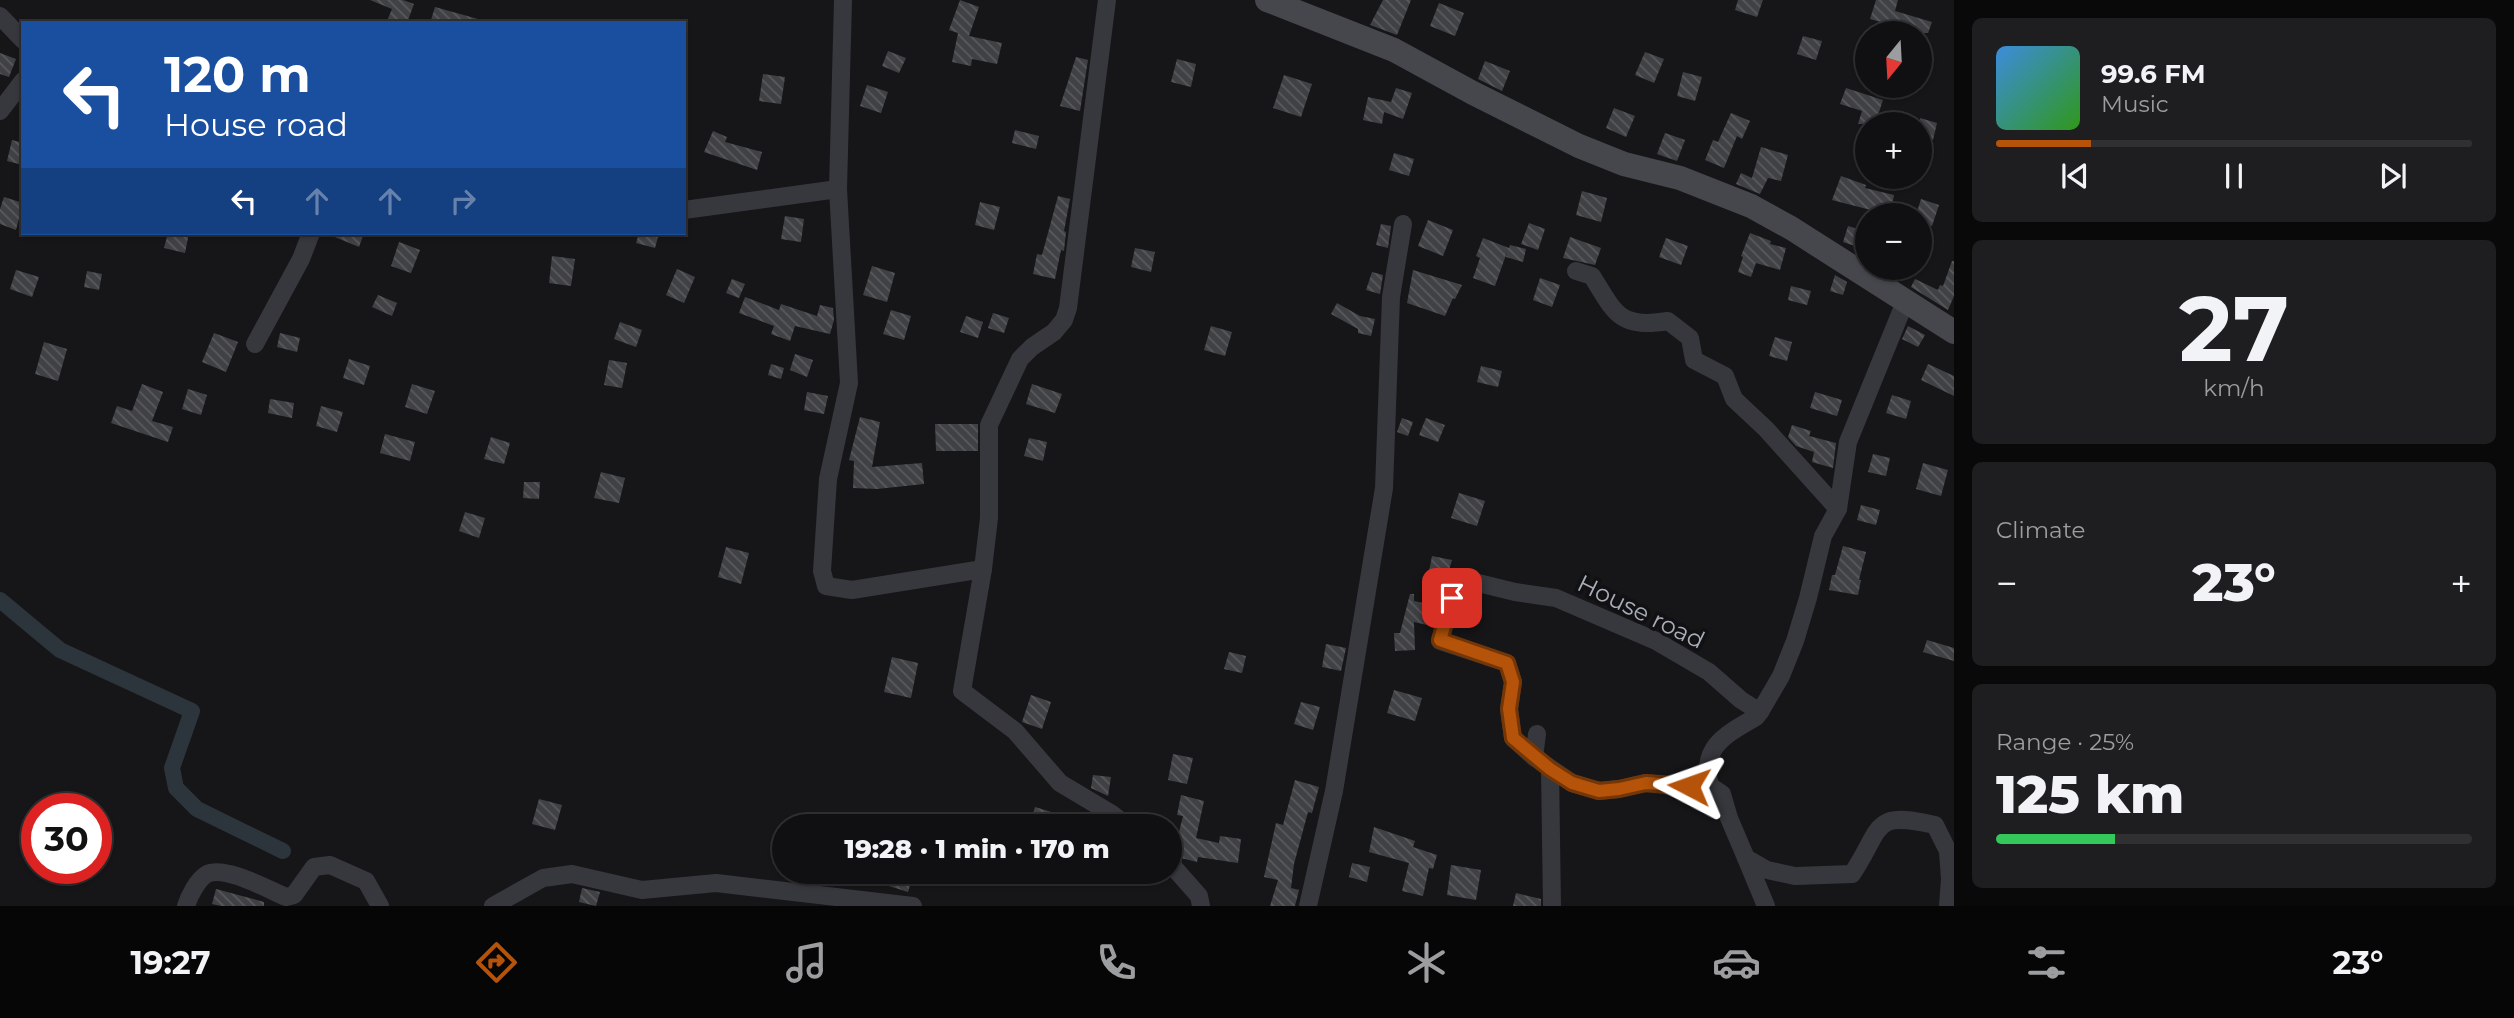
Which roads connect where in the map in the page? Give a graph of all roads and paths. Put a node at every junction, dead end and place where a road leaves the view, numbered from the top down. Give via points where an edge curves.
1 (843, 0) edge
2 (1107, 0) edge
3 (1267, 0) edge
4 (0, 16) edge
5 (21, 38) edge
6 (21, 84) edge
7 (0, 111) edge
8 (838, 189) junction
9 (686, 209) edge
10 (1403, 224) dead end
11 (305, 235) edge
12 (1576, 271) dead end
13 (1905, 302) junction
14 (1954, 332) edge
15 (255, 344) dead end
16 (1838, 509) junction
17 (983, 569) junction
18 (1760, 712) junction
19 (1536, 734) dead end
20 (1534, 757) junction
21 (1550, 769) junction
22 (1710, 786) junction
23 (1112, 814) edge
24 (1746, 858) junction
25 (1182, 877) edge
26 (186, 906) edge
27 (380, 906) edge
28 (492, 906) edge
29 (913, 906) edge
30 (1201, 906) edge
31 (1308, 906) edge
32 (1552, 906) edge
33 (1766, 906) edge
34 (1948, 906) edge

1 - 8 street
2 - 17 street via 1068,308 1054,332 1020,359 989,425 989,518
3 - 13 street via 1395,50 1579,146 1751,206
4 - 5 street
6 - 7 street
8 - 9 street
8 - 17 street via 849,383 828,480 822,571 826,586 852,590
10 - 31 street via 1391,297 1384,488 1334,790
11 - 15 street via 301,260
12 - 16 street via 1592,276 1615,314 1645,325 1668,321 1690,338 1694,360 1725,376 1734,399
13 - 14 street
13 - 16 street via 1849,442
16 - 18 street via 1823,536 1795,641
17 - 23 street via 962,691 1015,731 1060,783
18 - 20 street, House road via 1709,672 1656,640 1556,598 1458,578 1440,640 1507,663 1513,682 1509,709 1513,738
18 - 22 street via 1719,740 1707,760
19 - 20 street
20 - 21 street, House road
21 - 22 street, House road via 1572,783 1599,791 1646,783
21 - 32 street
22 - 24 street via 1722,794
24 - 33 street
24 - 34 street via 1767,870 1795,876 1852,874 1877,829 1889,820 1906,818 1935,825 1948,851
25 - 30 street via 1199,896
26 - 27 street via 199,882 214,872 286,897 294,895 314,867 330,865 366,881
28 - 29 street via 543,878 572,874 642,890 716,883

